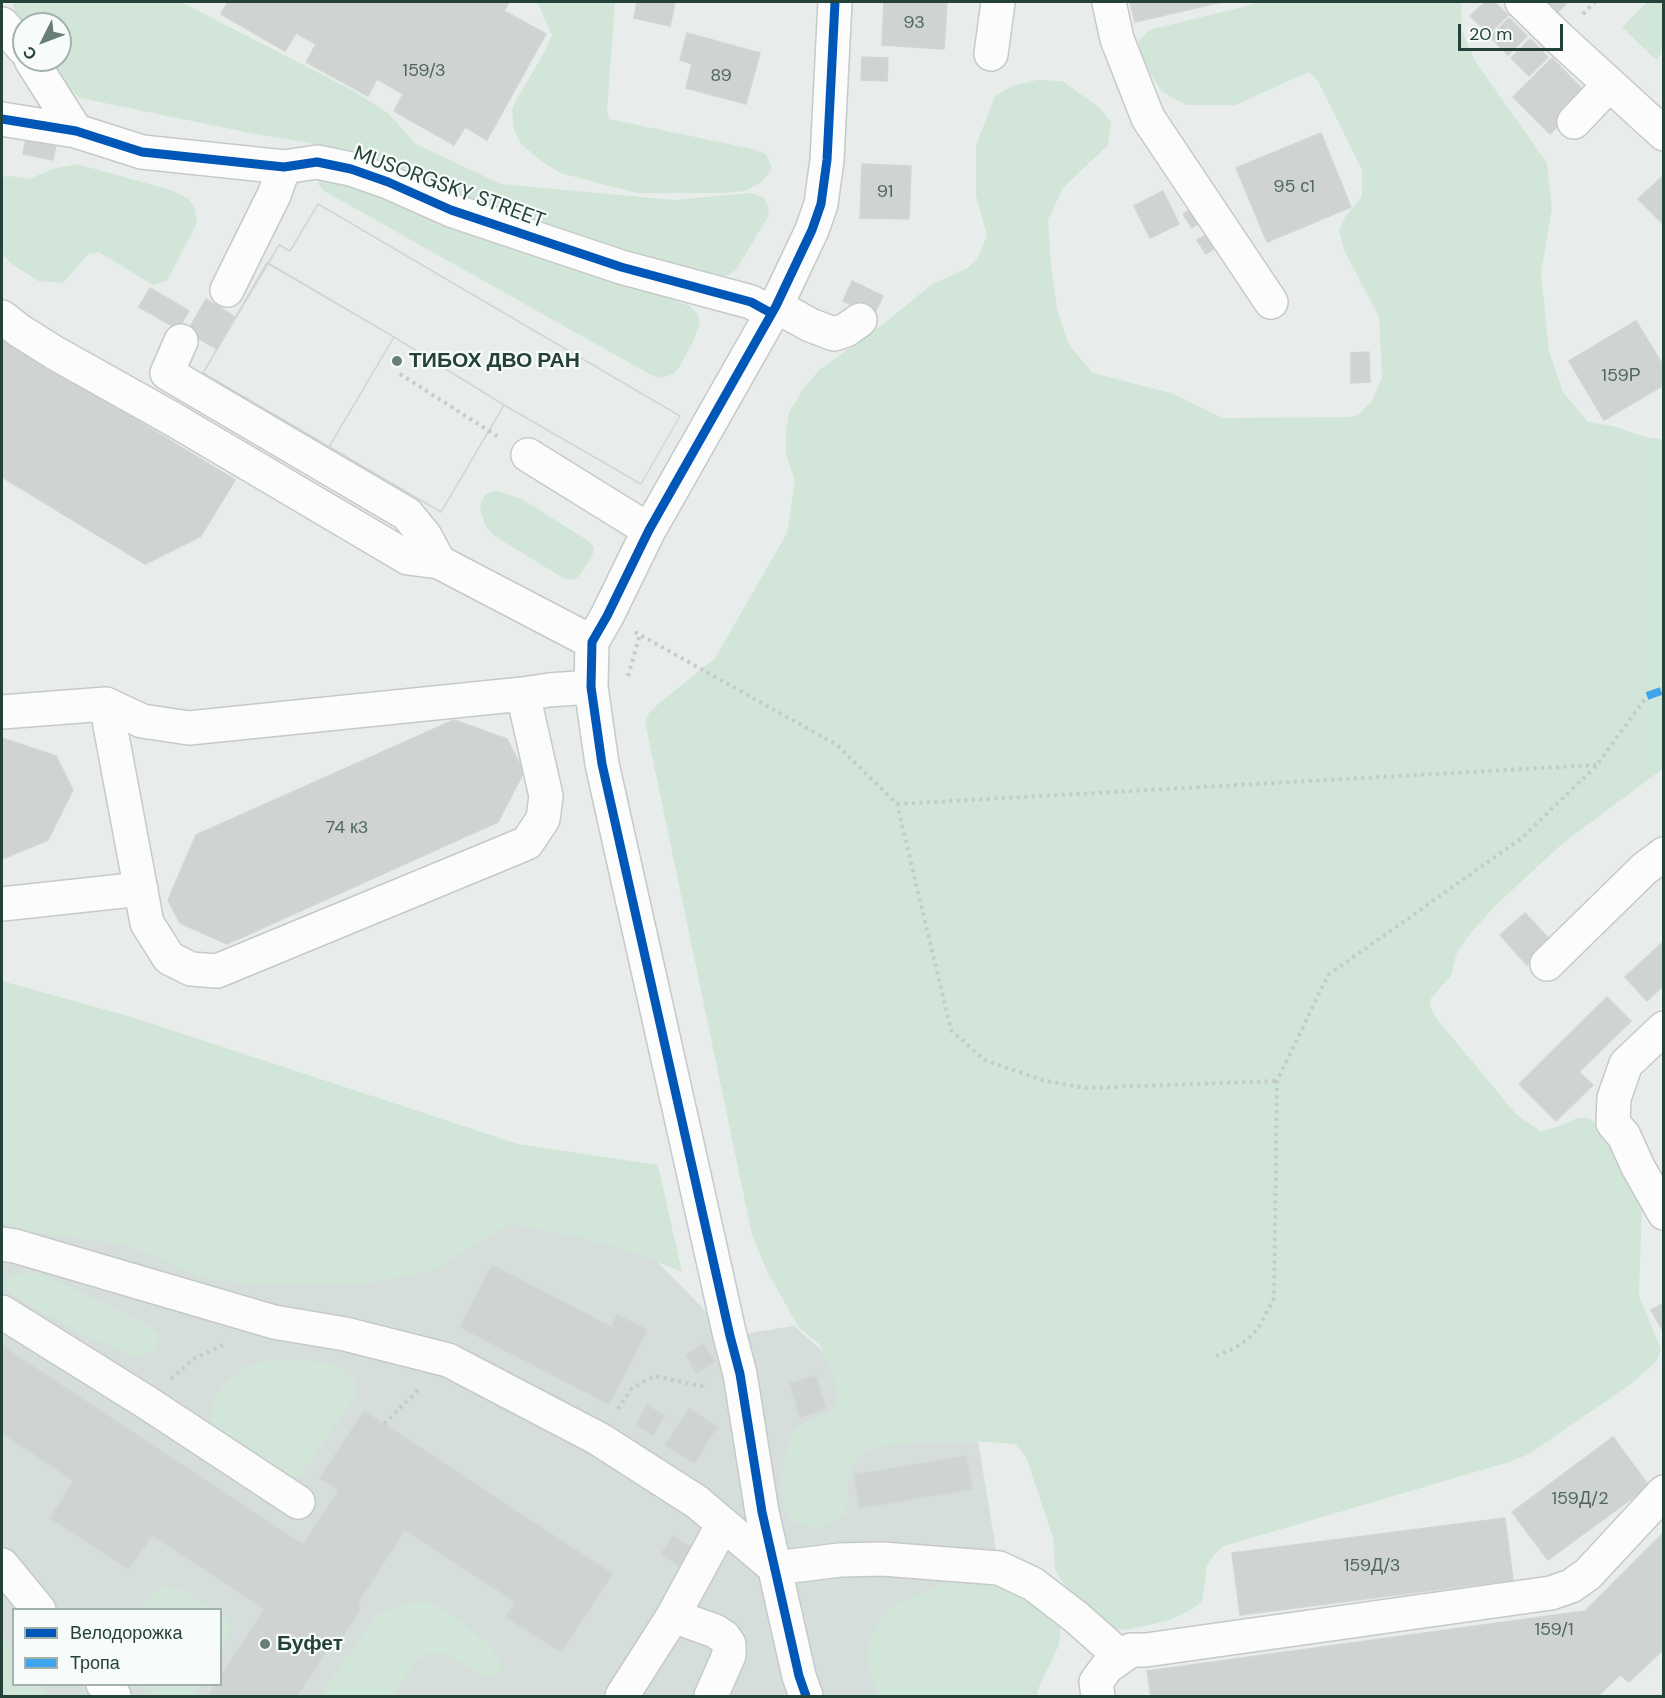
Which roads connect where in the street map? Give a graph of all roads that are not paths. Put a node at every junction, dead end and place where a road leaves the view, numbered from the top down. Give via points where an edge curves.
1 (835, 2) edge
2 (998, 2) edge
3 (1109, 2) edge
4 (1522, 2) edge
5 (2, 24) edge
6 (12, 35) edge
7 (991, 54) dead end
8 (39, 72) edge
9 (1609, 85) junction
10 (2, 119) edge
11 (1658, 119) edge
12 (1574, 122) dead end
13 (76, 131) junction
14 (284, 167) junction
15 (227, 290) dead end
16 (1271, 302) dead end
17 (773, 310) junction
18 (2, 316) edge
19 (860, 320) dead end
20 (181, 341) dead end
21 (188, 385) junction
22 (171, 418) junction
23 (528, 455) dead end
24 (649, 530) junction
25 (439, 562) junction
26 (599, 629) junction
27 (591, 687) junction
28 (523, 694) junction
29 (106, 704) junction
30 (2, 712) edge
31 (1664, 854) edge
32 (141, 889) junction
33 (2, 904) edge
34 (1547, 964) dead end
35 (1664, 1028) edge
36 (1664, 1213) edge
37 (2, 1244) edge
38 (2, 1312) edge
39 (1664, 1492) edge
40 (298, 1502) dead end
41 (723, 1524) junction
42 (2, 1565) edge
43 (775, 1568) junction
44 (37, 1608) edge
45 (673, 1616) junction
46 (1120, 1656) junction
47 (622, 1696) edge
48 (711, 1696) edge
49 (806, 1696) edge
50 (1098, 1696) edge

1 - 17 street via 821,204
2 - 7 street
3 - 16 street via 1117,39 1148,118
4 - 9 street
5 - 6 street
8 - 13 street
9 - 11 street
9 - 12 street
10 - 13 street, MUSORGSKY STREET
13 - 14 street, MUSORGSKY STREET via 142,152
14 - 15 street
14 - 17 street, MUSORGSKY STREET via 317,162 351,169 451,210 621,267
17 - 19 street, MUSORGSKY STREET via 834,334
17 - 24 street
18 - 22 street via 55,353
20 - 21 street via 167,374
21 - 22 street
21 - 25 street via 407,514
22 - 25 street via 408,558
23 - 24 street
24 - 26 street
25 - 26 street
26 - 27 street
27 - 28 street
27 - 43 street via 602,764 741,1374 762,1512
28 - 29 street via 189,728 142,721
28 - 32 street via 546,796 543,819 527,843 217,971 191,969 169,958 147,923
29 - 30 street
29 - 32 street
31 - 34 street
32 - 33 street
35 - 36 street via 1626,1064 1614,1098 1613,1123 1624,1136
37 - 41 street via 274,1322 345,1334 448,1360 599,1439 697,1502
38 - 40 street
39 - 46 street via 1588,1574 1551,1593 1131,1650
41 - 43 street
41 - 45 street
42 - 44 street
43 - 46 street via 882,1559 999,1568 1033,1584
43 - 49 street
45 - 47 street
45 - 48 street via 715,1631 729,1644 729,1655
46 - 50 street via 1096,1682

